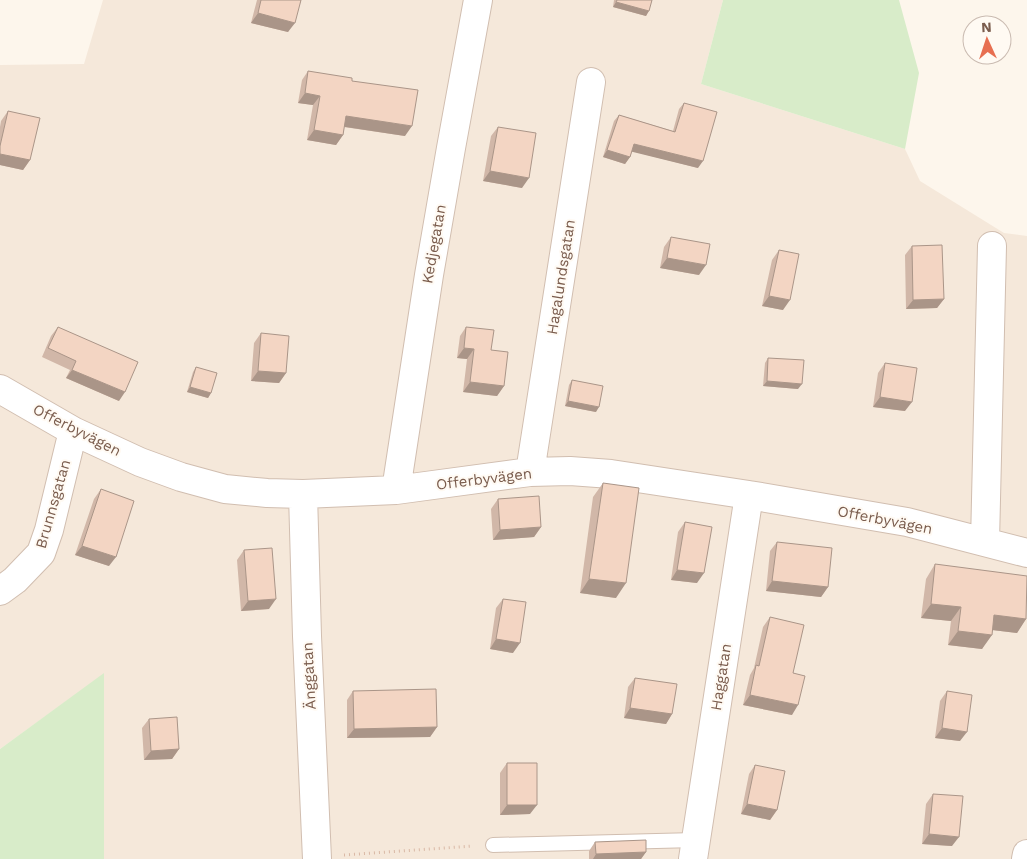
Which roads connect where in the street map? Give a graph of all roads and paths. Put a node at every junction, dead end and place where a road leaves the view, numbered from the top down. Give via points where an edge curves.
1 (478, 0) edge
2 (591, 82) dead end
3 (992, 246) dead end
4 (0, 389) edge
5 (73, 431) junction
6 (530, 472) junction
7 (396, 490) junction
8 (304, 494) junction
9 (749, 496) junction
10 (985, 542) junction
11 (1027, 553) edge
12 (0, 590) edge
13 (493, 845) joint
14 (695, 849) edge
15 (1027, 854) edge
16 (317, 858) edge
17 (1026, 859) edge

1 - 7 street, Kedjegatan via 450,148
2 - 6 street, Hagalundsgatan
3 - 10 street
4 - 5 street, Offerbyvägen
5 - 8 street, Offerbyvägen via 140,462 225,489
5 - 12 street, Brunnsgatan via 41,553
6 - 7 street, Offerbyvägen
6 - 9 street, Offerbyvägen via 611,474
7 - 8 street, Offerbyvägen
8 - 16 street, Änggatan
9 - 10 street, Offerbyvägen via 907,522
9 - 14 street, Haggatan
10 - 11 street, Offerbyvägen
13 - 14 lane
13 - 16 path
15 - 17 street

